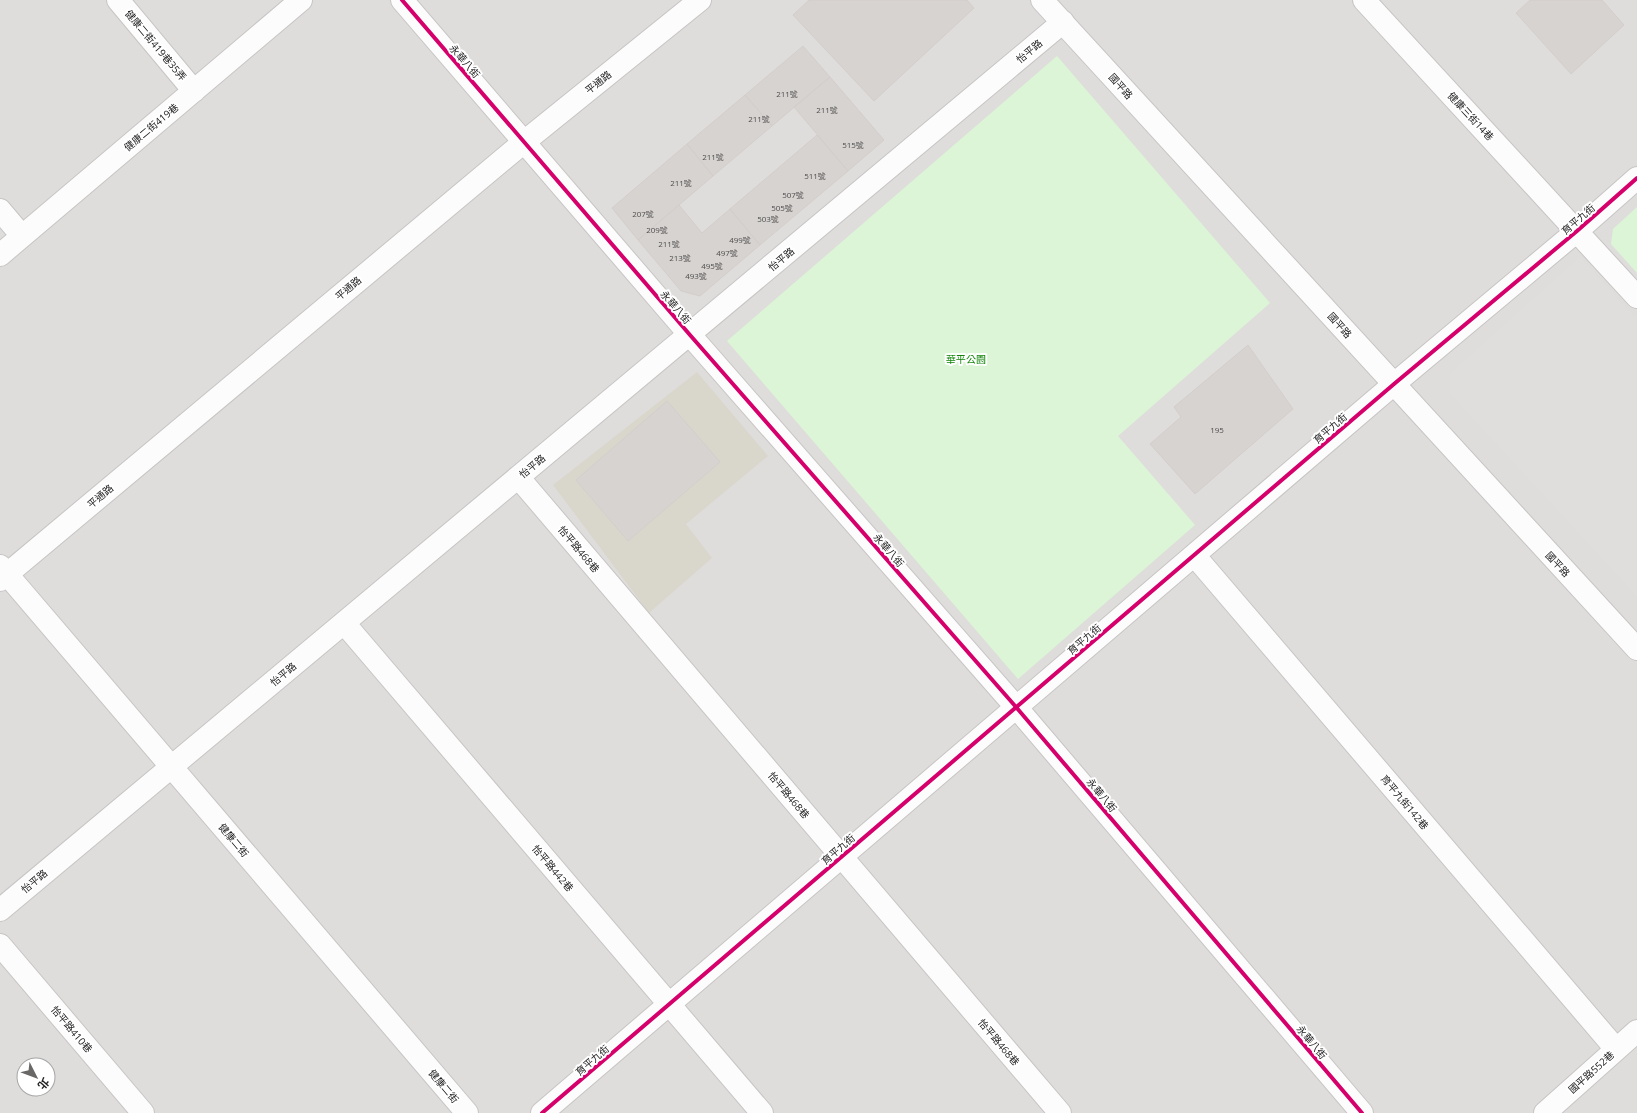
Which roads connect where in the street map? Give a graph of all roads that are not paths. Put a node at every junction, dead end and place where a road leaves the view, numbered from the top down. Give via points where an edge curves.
1 (118, 0) edge
2 (301, 0) edge
3 (402, 0) edge
4 (700, 0) edge
5 (1042, 0) edge
6 (1364, 0) edge
7 (1063, 22) junction
8 (194, 91) junction
9 (524, 142) junction
10 (1637, 178) edge
11 (0, 210) edge
12 (1577, 231) junction
13 (22, 236) junction
14 (0, 255) edge
15 (1637, 297) edge
16 (690, 335) junction
17 (1394, 384) junction
18 (518, 477) junction
19 (1194, 555) junction
20 (2, 573) edge
21 (344, 623) junction
22 (1637, 649) edge
23 (1016, 707) junction
24 (172, 767) junction
25 (841, 856) junction
26 (0, 910) edge
27 (0, 945) edge
28 (669, 1004) junction
29 (1637, 1031) edge
30 (1616, 1049) junction
31 (143, 1113) edge
32 (467, 1113) edge
33 (542, 1113) edge
34 (762, 1113) edge
35 (1060, 1113) edge
36 (1362, 1113) edge
37 (1545, 1113) edge

1 - 8 street, 健康二街419巷35弄
2 - 8 street, 健康二街419巷
3 - 9 street, 永華八街
4 - 9 street, 平通路
5 - 7 street, 國平路
6 - 12 street, 健康三街14巷
7 - 16 street, 怡平路
7 - 17 street, 國平路
8 - 13 street, 健康二街419巷
9 - 16 street, 永華八街
9 - 20 street, 平通路
10 - 12 street, 育平九街
11 - 13 street
12 - 15 street, 健康三街14巷
12 - 17 street, 育平九街
13 - 14 street, 健康二街419巷
16 - 18 street, 怡平路
16 - 23 street, 永華八街
17 - 19 street, 育平九街
17 - 22 street, 國平路
18 - 21 street, 怡平路
18 - 25 street, 怡平路468巷
19 - 23 street, 育平九街
19 - 30 street, 育平九街142巷
20 - 24 street, 健康二街
21 - 24 street, 怡平路
21 - 28 street, 怡平路442巷
23 - 25 street, 育平九街
23 - 36 street, 永華八街
24 - 26 street, 怡平路
24 - 32 street, 健康二街
25 - 28 street, 育平九街
25 - 35 street, 怡平路468巷
27 - 31 street, 怡平路410巷
28 - 33 street, 育平九街
28 - 34 street, 怡平路442巷
29 - 30 street, 國平路552巷
30 - 37 street, 國平路552巷

